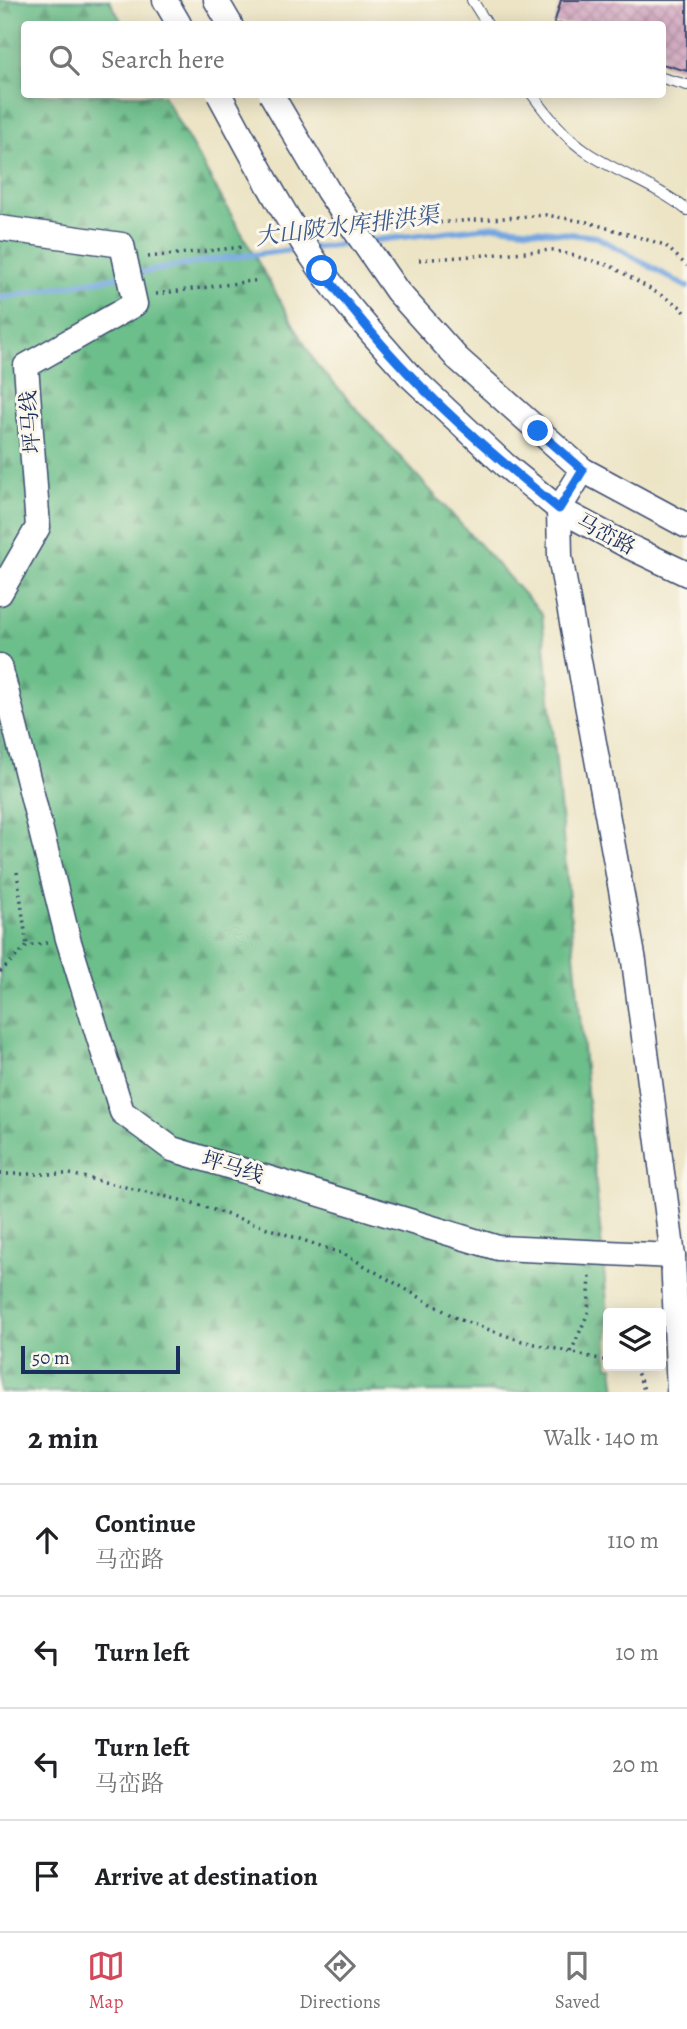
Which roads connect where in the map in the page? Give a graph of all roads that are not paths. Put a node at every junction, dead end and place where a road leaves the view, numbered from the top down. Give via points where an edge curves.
1 (165, 0) edge
2 (216, 0) edge
3 (472, 0) edge
4 (177, 21) edge
5 (228, 21) edge
6 (485, 21) edge
7 (666, 79) edge
8 (687, 85) edge
9 (221, 98) edge
10 (273, 98) edge
11 (535, 98) edge
12 (687, 210) edge
13 (0, 228) edge
14 (583, 470) junction
15 (559, 509) junction
16 (687, 526) edge
17 (687, 574) edge
18 (0, 593) edge
19 (0, 666) edge
20 (673, 1256) junction
21 (679, 1392) edge

1 - 4 street
2 - 5 street
3 - 6 lane
7 - 8 lane
9 - 15 street, 马峦路, bridge via 322,271 365,325 409,375
10 - 14 street, bridge via 328,191 397,291 457,358
11 - 12 lane via 553,123 587,152
13 - 18 street, 坪马线 via 124,252 134,300 26,366 38,527
14 - 15 street
14 - 16 street
15 - 17 street, 马峦路
15 - 20 street via 560,557 634,961
19 - 20 street, 坪马线 via 68,939 122,1112 173,1149 498,1248
20 - 21 street

